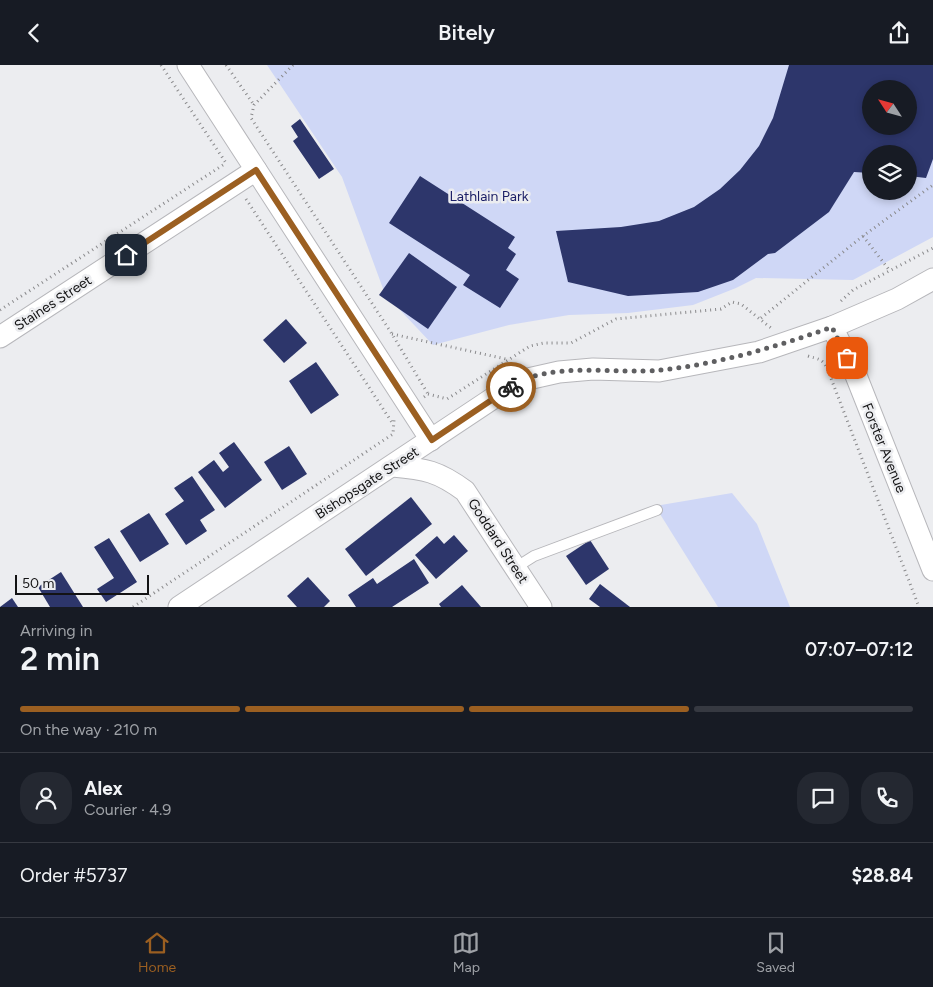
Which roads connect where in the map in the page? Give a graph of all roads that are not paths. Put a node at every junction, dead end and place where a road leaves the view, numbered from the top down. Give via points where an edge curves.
1 (188, 65) edge
2 (256, 170) junction
3 (933, 279) edge
4 (832, 327) junction
5 (0, 337) edge
6 (432, 440) junction
7 (393, 466) junction
8 (657, 510) dead end
9 (515, 568) junction
10 (933, 570) edge
11 (179, 607) edge
12 (541, 607) edge

1 - 2 street
2 - 5 street, Staines Street
2 - 6 street
3 - 4 street, Bishopsgate Street via 897,299
4 - 6 street, Bishopsgate Street via 759,352 659,371 593,369 559,372 520,381
4 - 10 street, Forster Avenue via 854,373
6 - 7 street, Bishopsgate Street
7 - 9 street, Goddard Street via 427,469 465,491
7 - 11 street, Bishopsgate Street
8 - 9 lane via 534,556
9 - 12 street, Goddard Street

